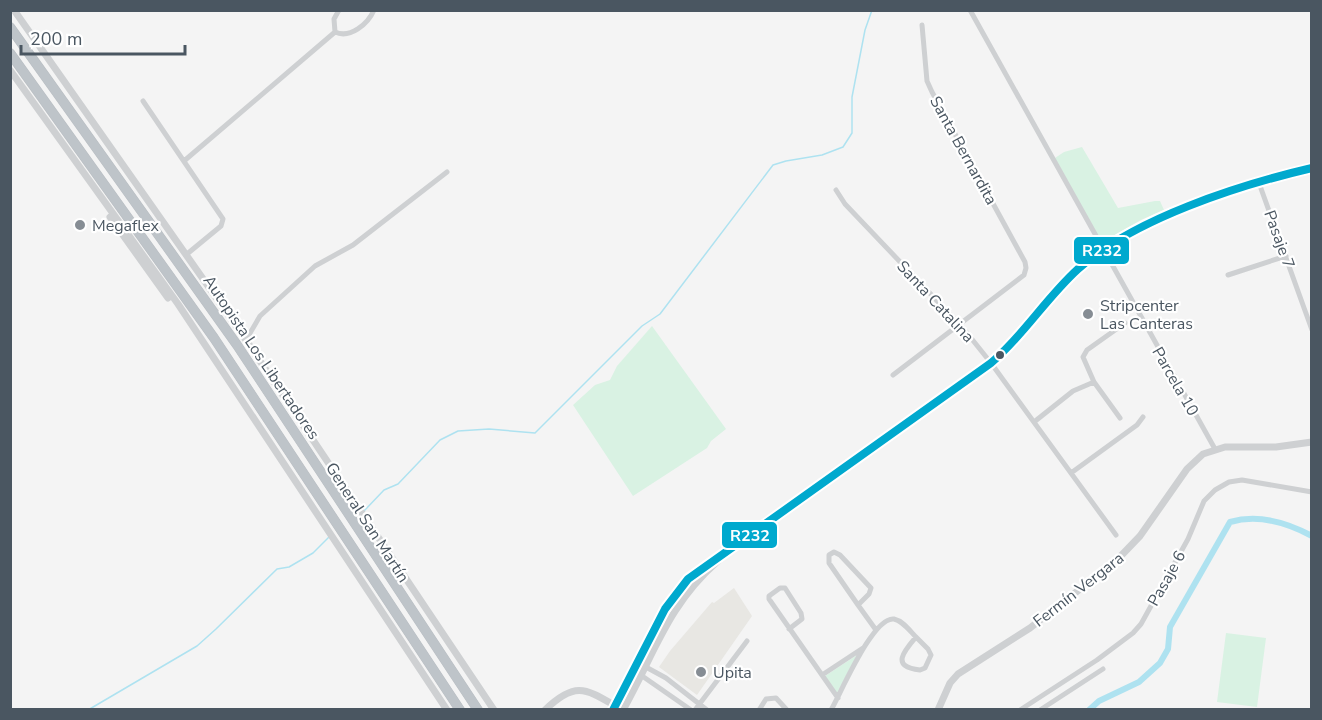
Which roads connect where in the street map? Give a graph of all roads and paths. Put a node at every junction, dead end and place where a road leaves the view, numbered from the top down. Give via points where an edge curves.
1 (14, 10) edge
2 (339, 10) edge
3 (374, 10) edge
4 (970, 10) edge
5 (922, 25) dead end
6 (10, 27) edge
7 (335, 32) junction
8 (10, 53) edge
9 (10, 70) edge
10 (143, 101) dead end
11 (184, 161) junction
12 (1311, 168) edge
13 (447, 172) dead end
14 (1259, 183) junction
15 (836, 190) dead end
16 (1102, 249) junction
17 (187, 254) junction
18 (1286, 256) junction
19 (1228, 275) dead end
20 (1125, 323) dead end
21 (960, 325) junction
22 (1311, 330) edge
23 (246, 340) junction
24 (991, 363) junction
25 (893, 375) dead end
26 (1094, 381) junction
27 (1143, 417) dead end
28 (1120, 418) dead end
29 (1034, 422) junction
30 (1311, 442) edge
31 (1215, 449) junction
32 (1071, 473) junction
33 (1311, 492) edge
34 (1116, 535) dead end
35 (729, 551) junction
36 (858, 604) junction
37 (789, 629) junction
38 (876, 630) junction
39 (916, 637) junction
40 (747, 641) dead end
41 (864, 647) junction
42 (639, 662) junction
43 (646, 667) junction
44 (1103, 669) dead end
45 (638, 673) junction
46 (822, 675) junction
47 (838, 698) junction
48 (700, 704) junction
49 (618, 709) edge
50 (447, 710) edge
51 (460, 710) edge
52 (478, 710) edge
53 (494, 710) edge
54 (545, 710) edge
55 (693, 710) edge
56 (707, 710) edge
57 (759, 710) edge
58 (787, 710) edge
59 (831, 710) edge
60 (938, 710) edge
61 (1020, 710) edge
62 (1040, 710) edge

1 - 17 street, General San Martín
2 - 7 street via 333,19
3 - 7 street via 352,33
4 - 16 street, Parcela 10
5 - 21 street, Santa Bernardita via 927,81 932,93 1026,268 1024,275
6 - 52 highway, Autopista Los Libertadores via 218,318
7 - 11 street
8 - 51 highway, Autopista Los Libertadores via 196,311
9 - 50 street via 161,280
10 - 11 street
11 - 17 street via 223,222
12 - 14 street
13 - 23 street via 353,245 315,266 258,319
14 - 16 street via 1152,221
14 - 18 street, Pasaje 7
15 - 21 street, Santa Catalina
16 - 24 street via 1064,283 1021,336
16 - 31 street, Parcela 10
17 - 23 street, General San Martín
18 - 19 street
18 - 22 street, Pasaje 7
20 - 26 street via 1084,353
21 - 24 street, Santa Catalina
21 - 25 street
23 - 53 street, General San Martín
24 - 29 street, Santa Catalina
24 - 35 street
26 - 28 street
26 - 29 street via 1070,393
27 - 32 street
29 - 32 street, Santa Catalina
30 - 31 street, Fermín Vergara
31 - 60 street, Fermín Vergara via 1187,469 1123,555 1030,628 958,674
32 - 34 street, Santa Catalina
33 - 61 street, Pasaje 6 via 1242,480 1215,490 1204,501 1142,624 1115,648
35 - 42 street via 695,572 675,593
35 - 43 street via 679,603
36 - 36 street via 870,592 869,585 840,555 831,553 829,563
36 - 38 street
37 - 37 street via 769,599 780,588 785,588 801,613 802,619
37 - 46 street
38 - 39 street via 891,619
38 - 41 street
39 - 39 street via 901,658 909,667 920,670 931,655
40 - 48 street
41 - 46 street
41 - 47 street
42 - 43 street
42 - 45 street
43 - 45 street
43 - 48 street
44 - 62 street
45 - 49 street
45 - 55 street
46 - 47 street
47 - 59 street
48 - 55 street
48 - 56 street
49 - 54 street via 592,693 577,690 561,695
57 - 58 street via 766,699 776,698

